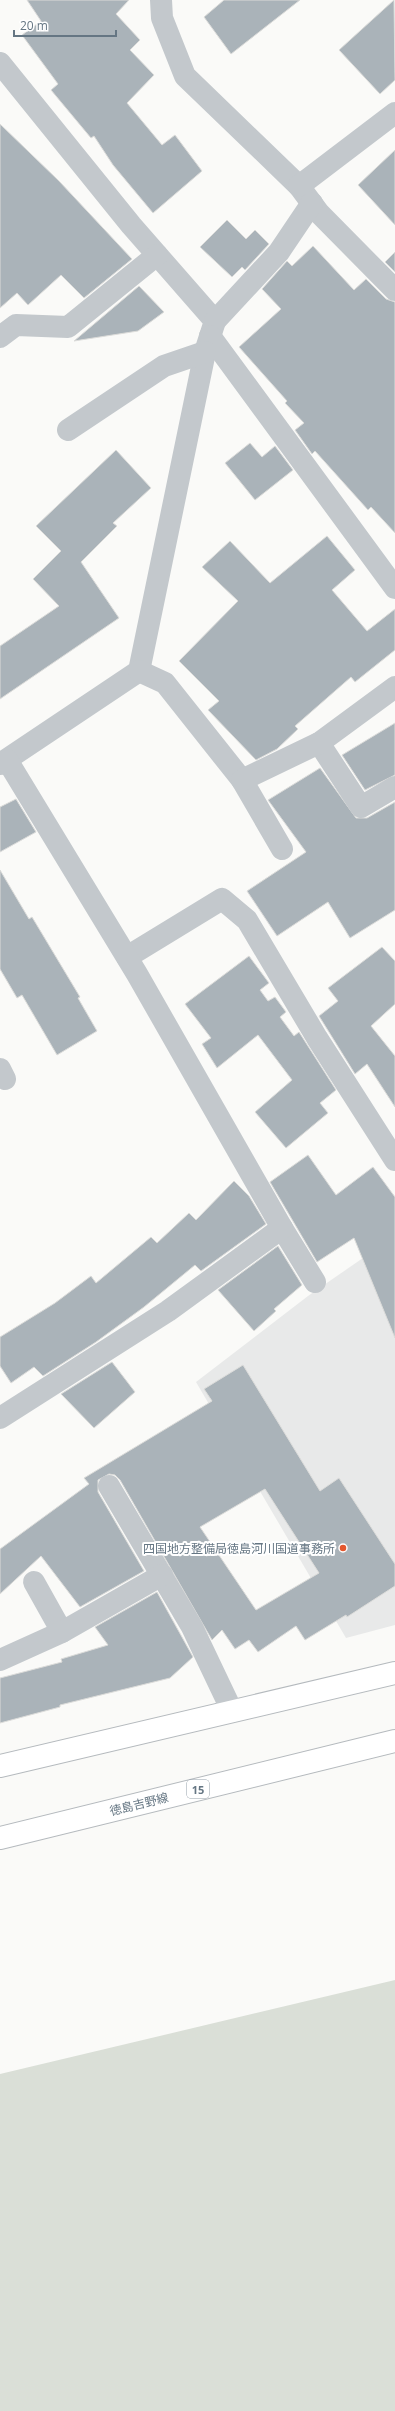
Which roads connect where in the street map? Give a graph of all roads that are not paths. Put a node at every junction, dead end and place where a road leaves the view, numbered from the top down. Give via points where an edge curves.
1 (161, 0) edge
2 (0, 63) edge
3 (395, 113) edge
4 (306, 194) junction
5 (157, 256) junction
6 (395, 290) edge
7 (210, 336) junction
8 (0, 337) edge
9 (68, 430) dead end
10 (395, 588) edge
11 (139, 671) junction
12 (395, 687) edge
13 (319, 742) junction
14 (4, 762) edge
15 (242, 780) junction
16 (395, 787) edge
17 (282, 850) dead end
18 (126, 957) junction
19 (395, 1160) edge
20 (282, 1228) junction
21 (315, 1282) dead end
22 (0, 1418) edge
23 (109, 1486) dead end
24 (162, 1576) junction
25 (34, 1582) dead end
26 (62, 1632) junction
27 (0, 1660) edge
28 (395, 1673) edge
29 (232, 1711) junction
30 (395, 1741) edge
31 (0, 1766) edge
32 (0, 1838) edge

1 - 4 street via 162,18 185,76
2 - 5 street
3 - 4 street
4 - 6 street
4 - 7 street via 279,252
5 - 7 street
5 - 8 street via 68,327 16,325
7 - 9 street
7 - 10 street
7 - 11 street
11 - 14 street
11 - 15 street via 165,683
12 - 13 street
13 - 15 street
13 - 16 street via 361,807
14 - 18 street
15 - 17 street
18 - 19 street via 222,899 247,920 317,1038
18 - 20 street
20 - 21 street
20 - 22 street via 168,1311
23 - 24 street
24 - 26 street
24 - 29 street via 192,1627
25 - 26 street
26 - 27 street
28 - 29 main road
29 - 31 main road
30 - 32 main road, 徳島吉野線 / 15

